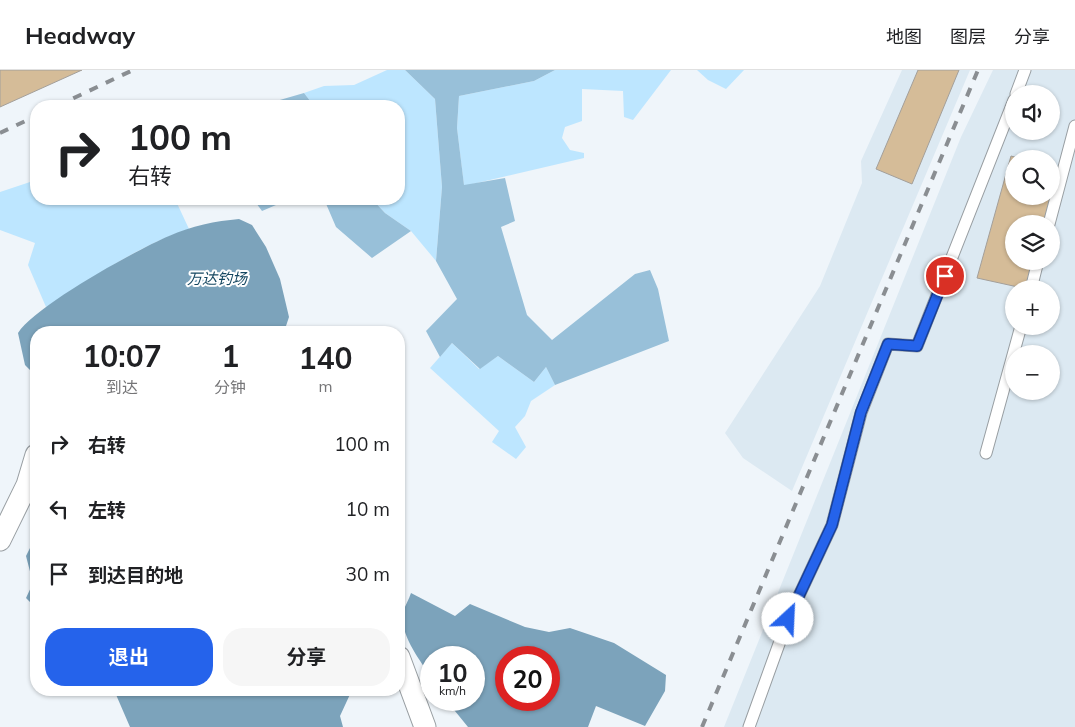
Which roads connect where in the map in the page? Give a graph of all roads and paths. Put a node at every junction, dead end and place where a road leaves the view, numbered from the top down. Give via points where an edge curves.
1 (1025, 70) edge
2 (1019, 85) edge
3 (1005, 123) edge
4 (1075, 126) edge
5 (1050, 215) edge
6 (1019, 335) edge
7 (986, 453) dead end
8 (30, 475) edge
9 (0, 540) edge
10 (405, 674) edge
11 (425, 727) edge
12 (749, 727) edge

1 - 2 lane
3 - 12 lane via 917,346 888,344 861,412 832,525 788,619
4 - 5 lane
6 - 7 lane
8 - 9 street
10 - 11 street

